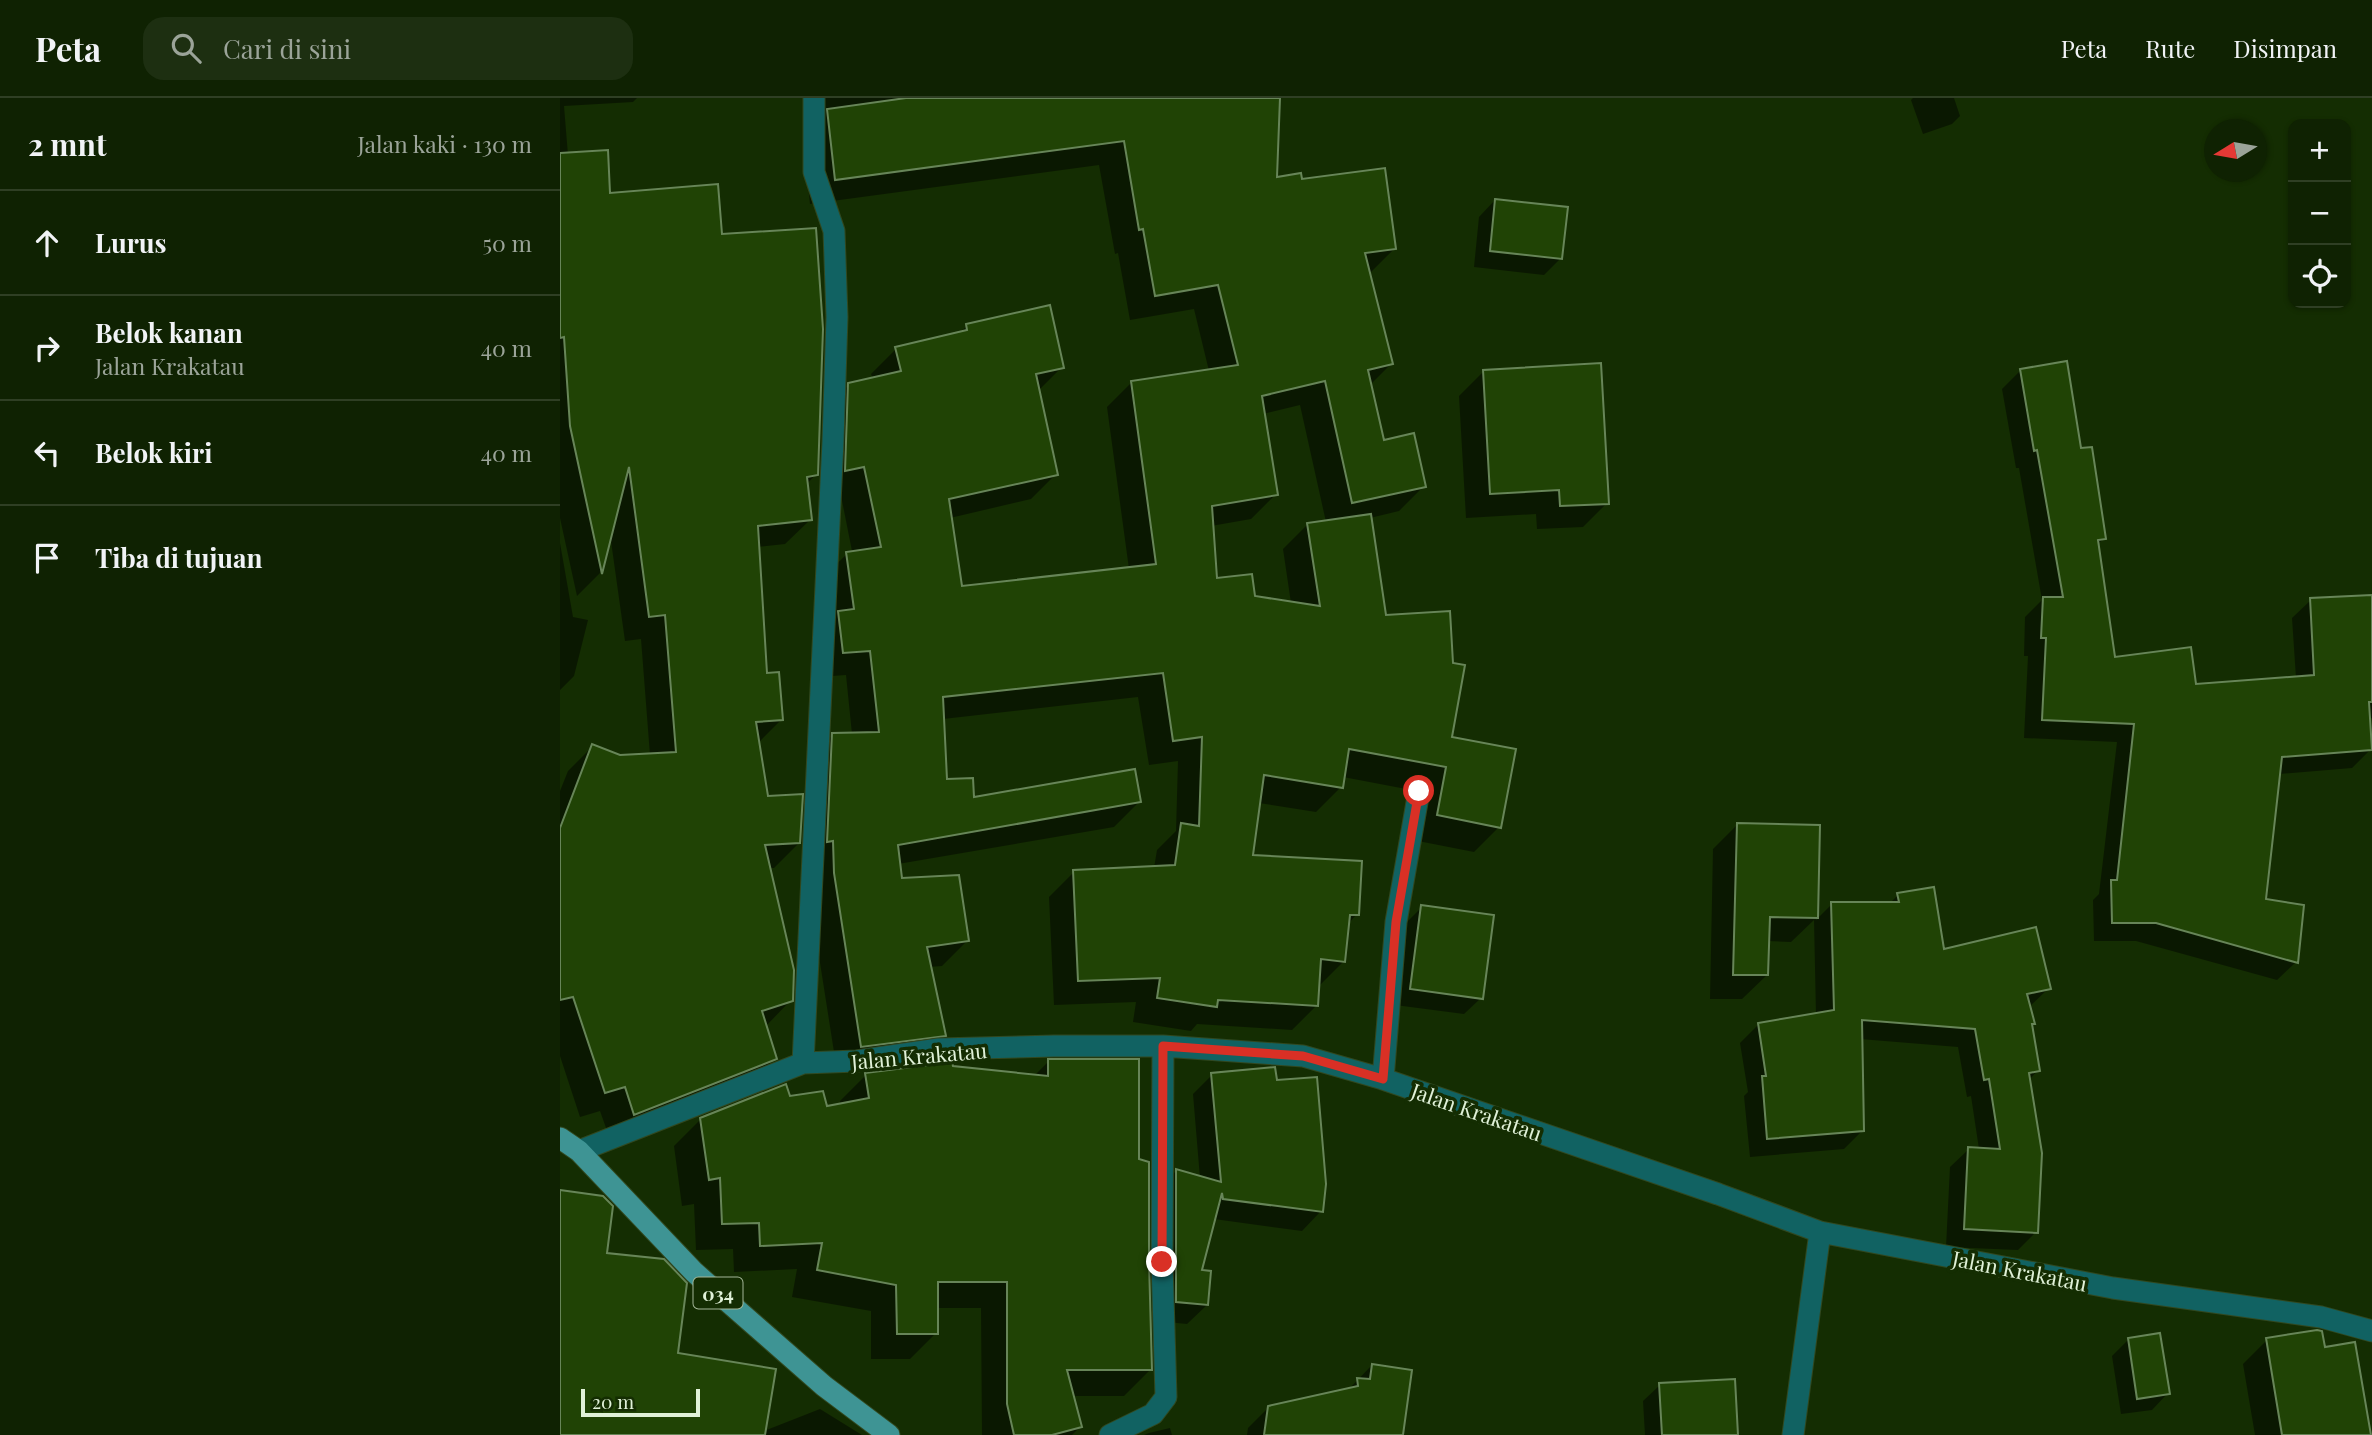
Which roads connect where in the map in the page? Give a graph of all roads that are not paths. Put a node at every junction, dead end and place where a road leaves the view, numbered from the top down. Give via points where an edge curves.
1 (814, 98) edge
2 (1419, 791) dead end
3 (1163, 1046) junction
4 (803, 1063) junction
5 (1383, 1079) junction
6 (560, 1138) edge
7 (579, 1152) junction
8 (1820, 1232) junction
9 (2372, 1331) edge
10 (889, 1435) edge
11 (1110, 1435) edge
12 (1793, 1435) edge

1 - 4 street via 814,172 834,231 836,317
2 - 5 street via 1396,922
3 - 4 street, Jalan Krakatau via 939,1049 857,1061
3 - 5 street, Jalan Krakatau via 1303,1056
3 - 11 street via 1166,1397 1153,1414
4 - 7 street, Jalan Krakatau
5 - 8 street, Jalan Krakatau
6 - 7 main road, 034
7 - 10 main road, 034 via 694,1272 824,1386
8 - 9 street, Jalan Krakatau via 2113,1288 2321,1318
8 - 12 street

